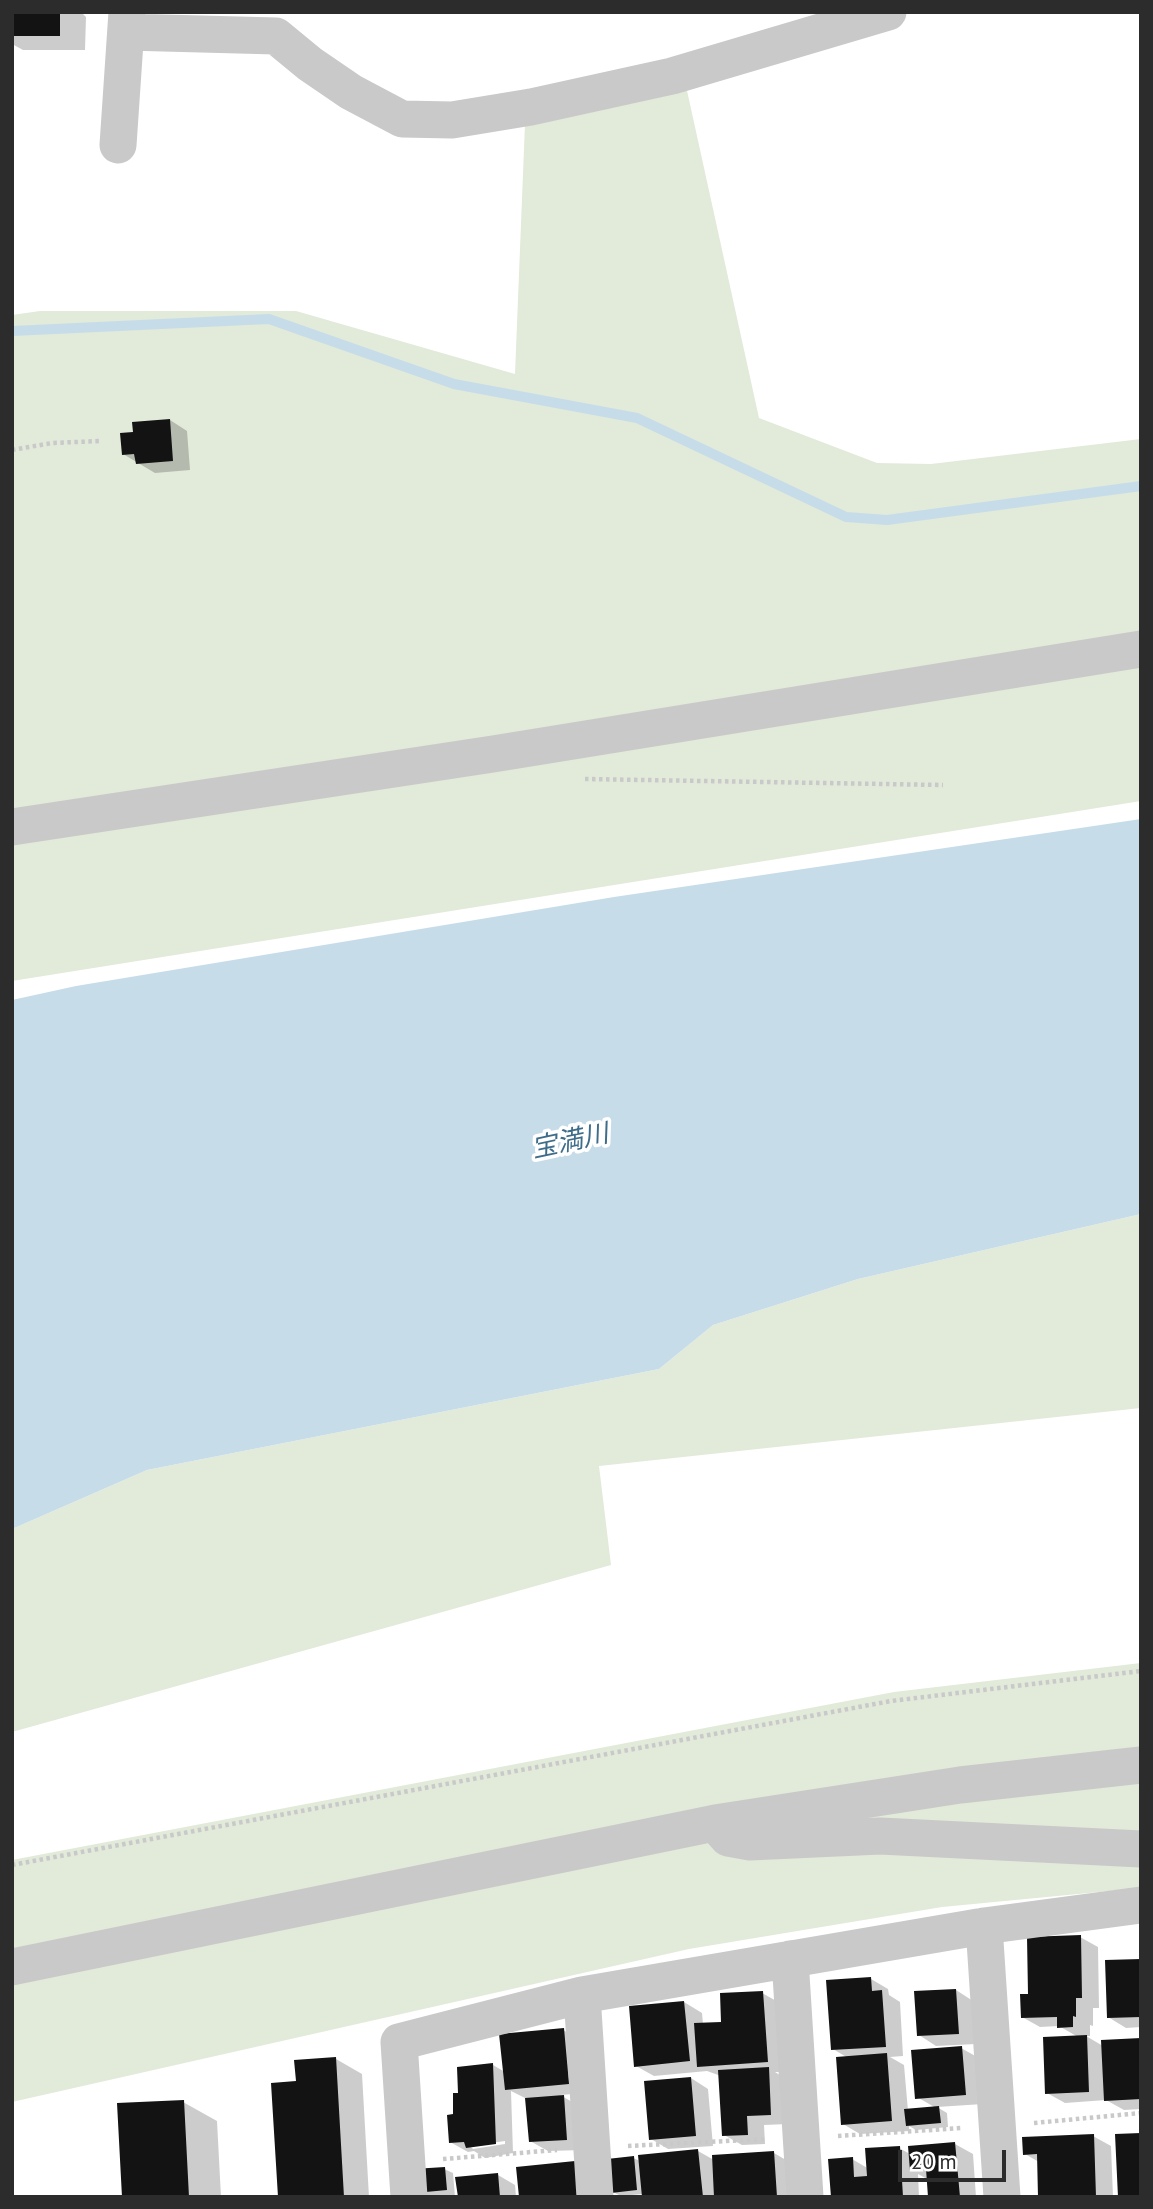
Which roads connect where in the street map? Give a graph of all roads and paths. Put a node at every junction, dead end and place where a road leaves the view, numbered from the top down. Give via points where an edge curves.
1 (888, 12) edge
2 (127, 22) edge
3 (118, 145) dead end
4 (102, 441) dead end
5 (12, 450) edge
6 (1141, 649) edge
7 (577, 779) dead end
8 (943, 785) dead end
9 (12, 827) edge
10 (1141, 1671) edge
11 (1141, 1765) edge
12 (715, 1823) junction
13 (1141, 1849) edge
14 (12, 1865) edge
15 (1141, 1905) edge
16 (984, 1926) junction
17 (790, 1959) junction
18 (12, 1967) edge
19 (582, 1995) junction
20 (410, 2197) edge
21 (595, 2197) edge
22 (805, 2197) edge
23 (1002, 2197) edge

1 - 2 street via 672,76 452,120 402,119 351,92 276,36
2 - 3 street
4 - 5 path
6 - 9 street
7 - 8 path
10 - 14 path via 891,1701
11 - 12 street via 960,1785
12 - 13 street via 728,1838 750,1842 880,1836
12 - 18 street
15 - 16 street
16 - 17 street
16 - 23 street
17 - 19 street
17 - 22 street
19 - 20 street via 399,2042
19 - 21 street

